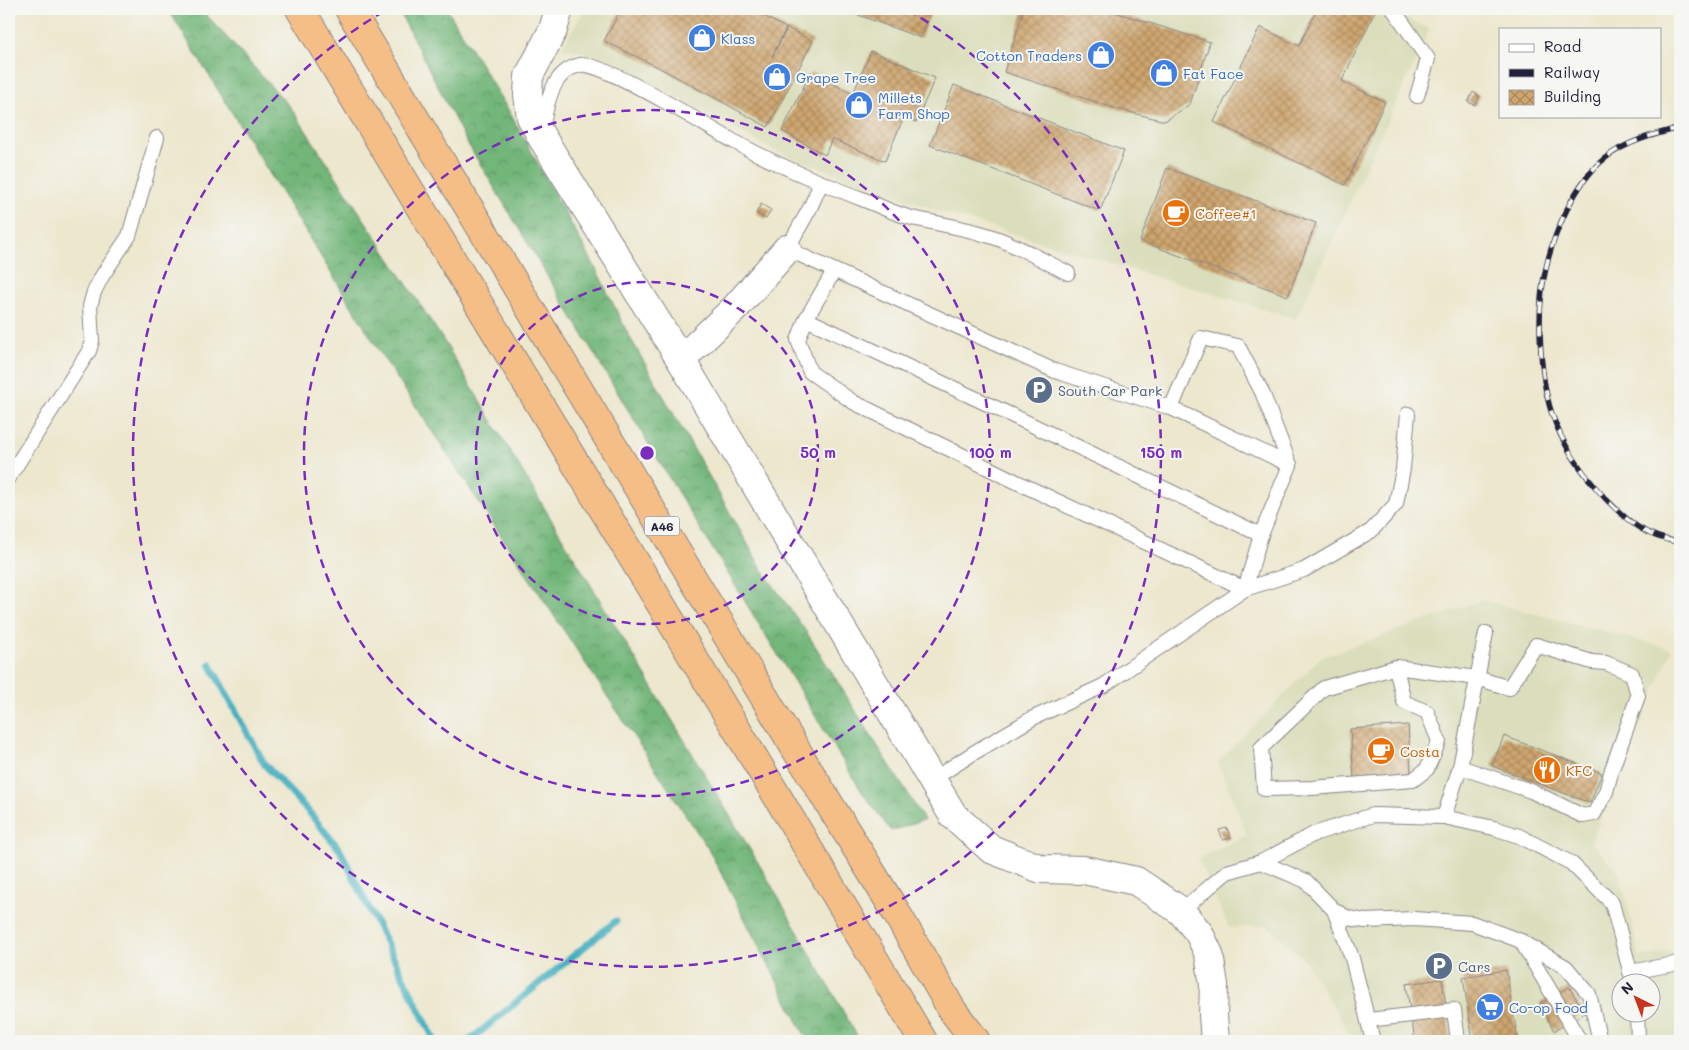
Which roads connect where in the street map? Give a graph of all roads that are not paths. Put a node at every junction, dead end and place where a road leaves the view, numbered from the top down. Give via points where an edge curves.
1 (300, 9) edge
2 (349, 9) edge
3 (559, 9) edge
4 (1393, 9) edge
5 (1417, 96) dead end
6 (541, 136) junction
7 (157, 138) dead end
8 (821, 183) junction
9 (787, 249) junction
10 (834, 271) junction
11 (1068, 273) dead end
12 (806, 319) junction
13 (681, 360) junction
14 (1171, 408) junction
15 (1408, 414) dead end
16 (1290, 465) junction
17 (9, 477) edge
18 (1261, 535) junction
19 (1245, 589) junction
20 (1486, 633) dead end
21 (1396, 667) junction
22 (1477, 678) junction
23 (1460, 767) junction
24 (932, 780) junction
25 (1444, 817) junction
26 (1261, 862) junction
27 (1334, 910) junction
28 (1181, 911) junction
29 (1521, 941) junction
30 (1680, 963) edge
31 (1630, 972) edge
32 (1648, 972) edge
33 (1213, 1014) junction
34 (1368, 1020) junction
35 (1637, 1022) edge
36 (923, 1041) edge
37 (976, 1041) edge
38 (1193, 1041) edge
39 (1215, 1041) edge
40 (1373, 1041) edge
41 (1458, 1041) edge
42 (1580, 1041) edge
43 (1600, 1041) edge
44 (1638, 1041) edge

1 - 36 highway
2 - 37 highway, A46 via 896,912 952,1010
3 - 6 street via 553,30 529,76 532,117
4 - 5 lane via 1428,59
6 - 8 lane via 552,88 569,70 581,65 623,79 763,158
6 - 13 street
7 - 17 lane via 129,236 94,292 90,306 92,341 89,351
8 - 9 lane
8 - 11 lane via 911,218 994,237
9 - 10 lane
9 - 13 street via 736,307
10 - 12 lane
10 - 14 lane via 1055,371
12 - 18 lane
12 - 19 lane via 798,340 810,372 853,402
13 - 24 street
14 - 16 lane
14 - 16 lane via 1201,338 1238,346 1262,392
15 - 19 lane via 1396,504 1371,531 1304,570
16 - 18 lane
18 - 19 lane
19 - 24 lane via 1103,686 1033,718
20 - 22 lane
21 - 21 lane via 1404,702 1427,712 1439,741 1428,769 1413,780 1264,789 1261,748 1300,710 1324,688
21 - 22 lane
22 - 23 lane
22 - 23 lane via 1510,688 1536,645 1592,662 1606,663 1632,674 1638,696 1606,792 1594,814 1583,816 1531,791
23 - 25 lane
24 - 28 street via 953,815 991,849 1041,869 1084,870 1136,880
25 - 26 lane via 1374,815 1314,834
25 - 31 lane via 1519,836 1571,863 1612,903
26 - 27 lane via 1306,881
26 - 28 lane via 1227,872
27 - 29 lane via 1348,918 1365,921 1472,922
27 - 34 lane via 1352,958
28 - 33 street via 1199,934 1209,954 1214,985
29 - 42 lane
29 - 43 lane via 1566,967 1589,994
30 - 32 lane
33 - 38 street
33 - 39 street
34 - 40 lane
34 - 41 lane via 1454,1010
35 - 44 lane

